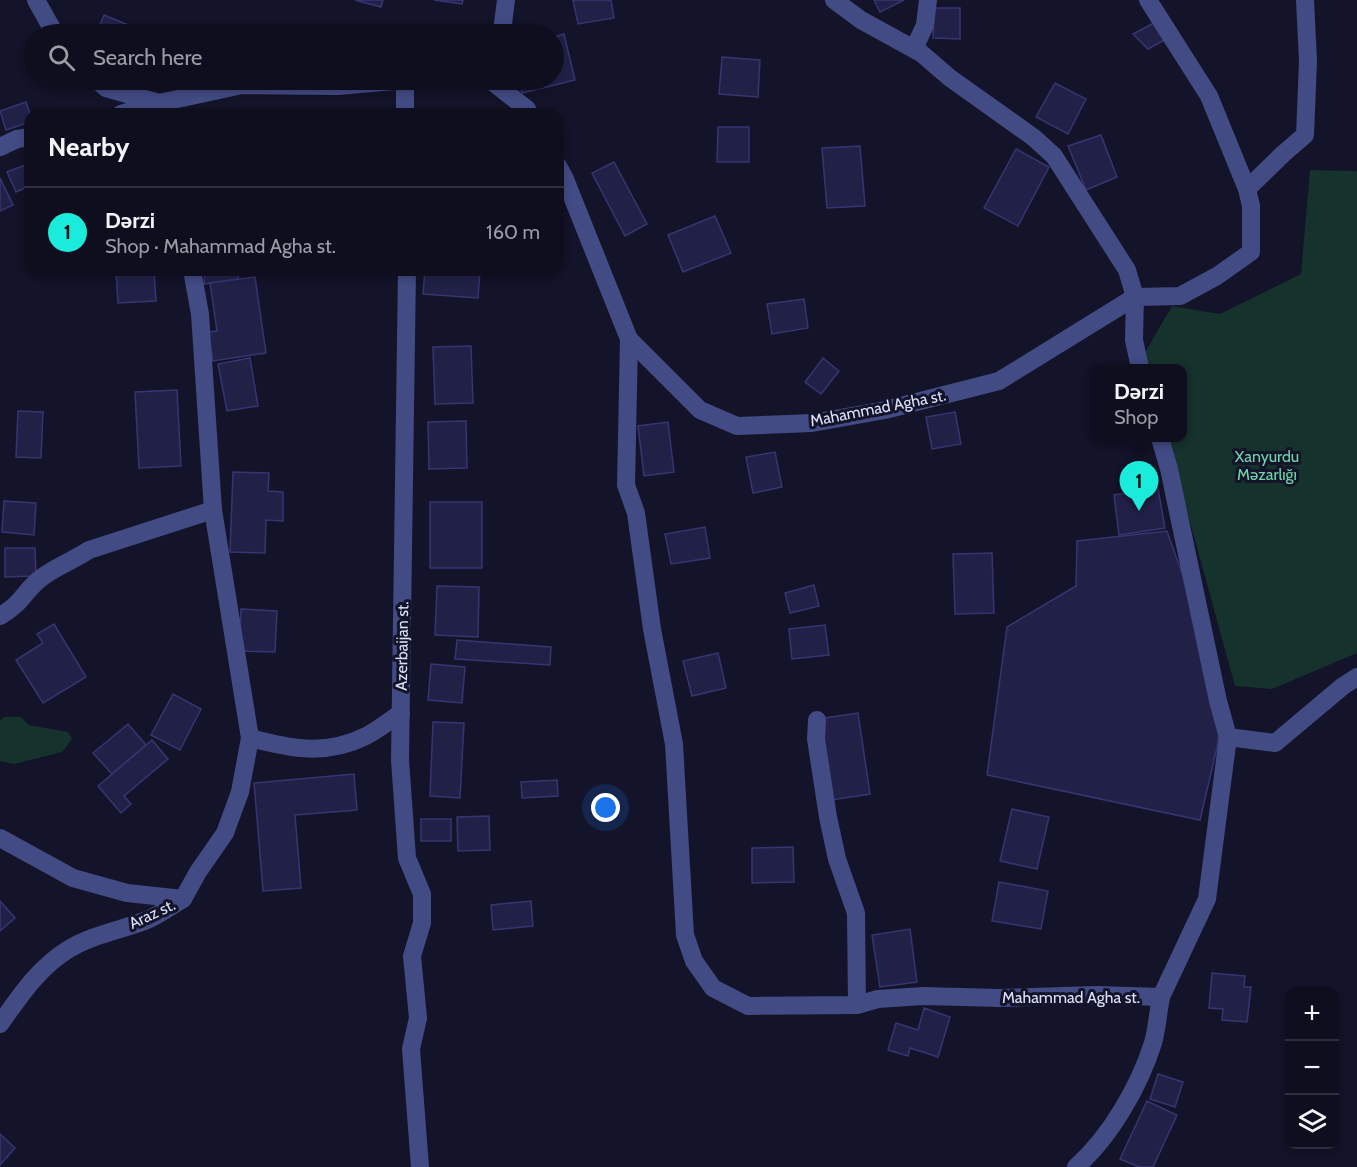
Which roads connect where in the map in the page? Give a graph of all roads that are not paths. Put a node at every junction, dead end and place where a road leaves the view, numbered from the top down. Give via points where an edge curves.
1 (36, 0) edge
2 (506, 0) edge
3 (834, 0) edge
4 (928, 0) edge
5 (1148, 0) edge
6 (1305, 0) edge
7 (49, 24) edge
8 (504, 24) edge
9 (914, 49) junction
10 (111, 90) edge
11 (225, 90) edge
12 (405, 90) edge
13 (502, 90) edge
14 (158, 108) edge
15 (164, 108) edge
16 (405, 108) edge
17 (525, 108) edge
18 (24, 137) edge
19 (0, 147) edge
20 (564, 177) edge
21 (1247, 189) junction
22 (193, 276) edge
23 (407, 276) edge
24 (1135, 297) junction
25 (629, 339) junction
26 (1139, 364) edge
27 (1161, 442) edge
28 (213, 510) junction
29 (0, 616) edge
30 (1357, 677) edge
31 (401, 712) junction
32 (817, 720) dead end
33 (1228, 737) junction
34 (250, 738) junction
35 (0, 838) edge
36 (183, 899) junction
37 (1161, 998) junction
38 (857, 1005) junction
39 (0, 1024) edge
40 (420, 1167) edge
41 (1076, 1167) edge

1 - 7 street
2 - 8 street
3 - 9 street
4 - 9 street via 925,25
5 - 21 street via 1209,96
6 - 21 street via 1305,135
9 - 24 street via 1054,156 1127,270
10 - 14 street
11 - 15 street
12 - 16 street
13 - 17 street
18 - 19 street
20 - 25 street
21 - 24 street via 1251,252 1180,296
22 - 28 street via 200,314
23 - 31 street, Azerbaijan st.
24 - 25 street, Mahammad Agha st. via 999,381 885,410 812,423 736,426 700,410
24 - 26 street via 1134,340
25 - 38 street, Mahammad Agha st. via 626,484 636,513 652,629 674,744 685,935 694,961 713,988 748,1006
27 - 33 street, Mahammad Agha st.
28 - 29 street via 89,550 40,578 14,608
28 - 34 street
30 - 33 street via 1275,743
31 - 34 street via 366,736 328,749 290,748
31 - 40 street, Azerbaijan st. via 400,760 408,858 422,894 422,923 412,956 418,1018 411,1049
32 - 38 street via 816,739 828,817 837,859 856,914
33 - 37 street, Mahammad Agha st. via 1207,898
34 - 36 street via 240,792 225,832
35 - 36 street, Araz st. via 73,878 126,893
36 - 39 street, Araz st. via 149,919 69,949 27,986
37 - 38 street, Mahammad Agha st. via 923,996 878,999
37 - 41 street via 1153,1042 1135,1085 1099,1145

